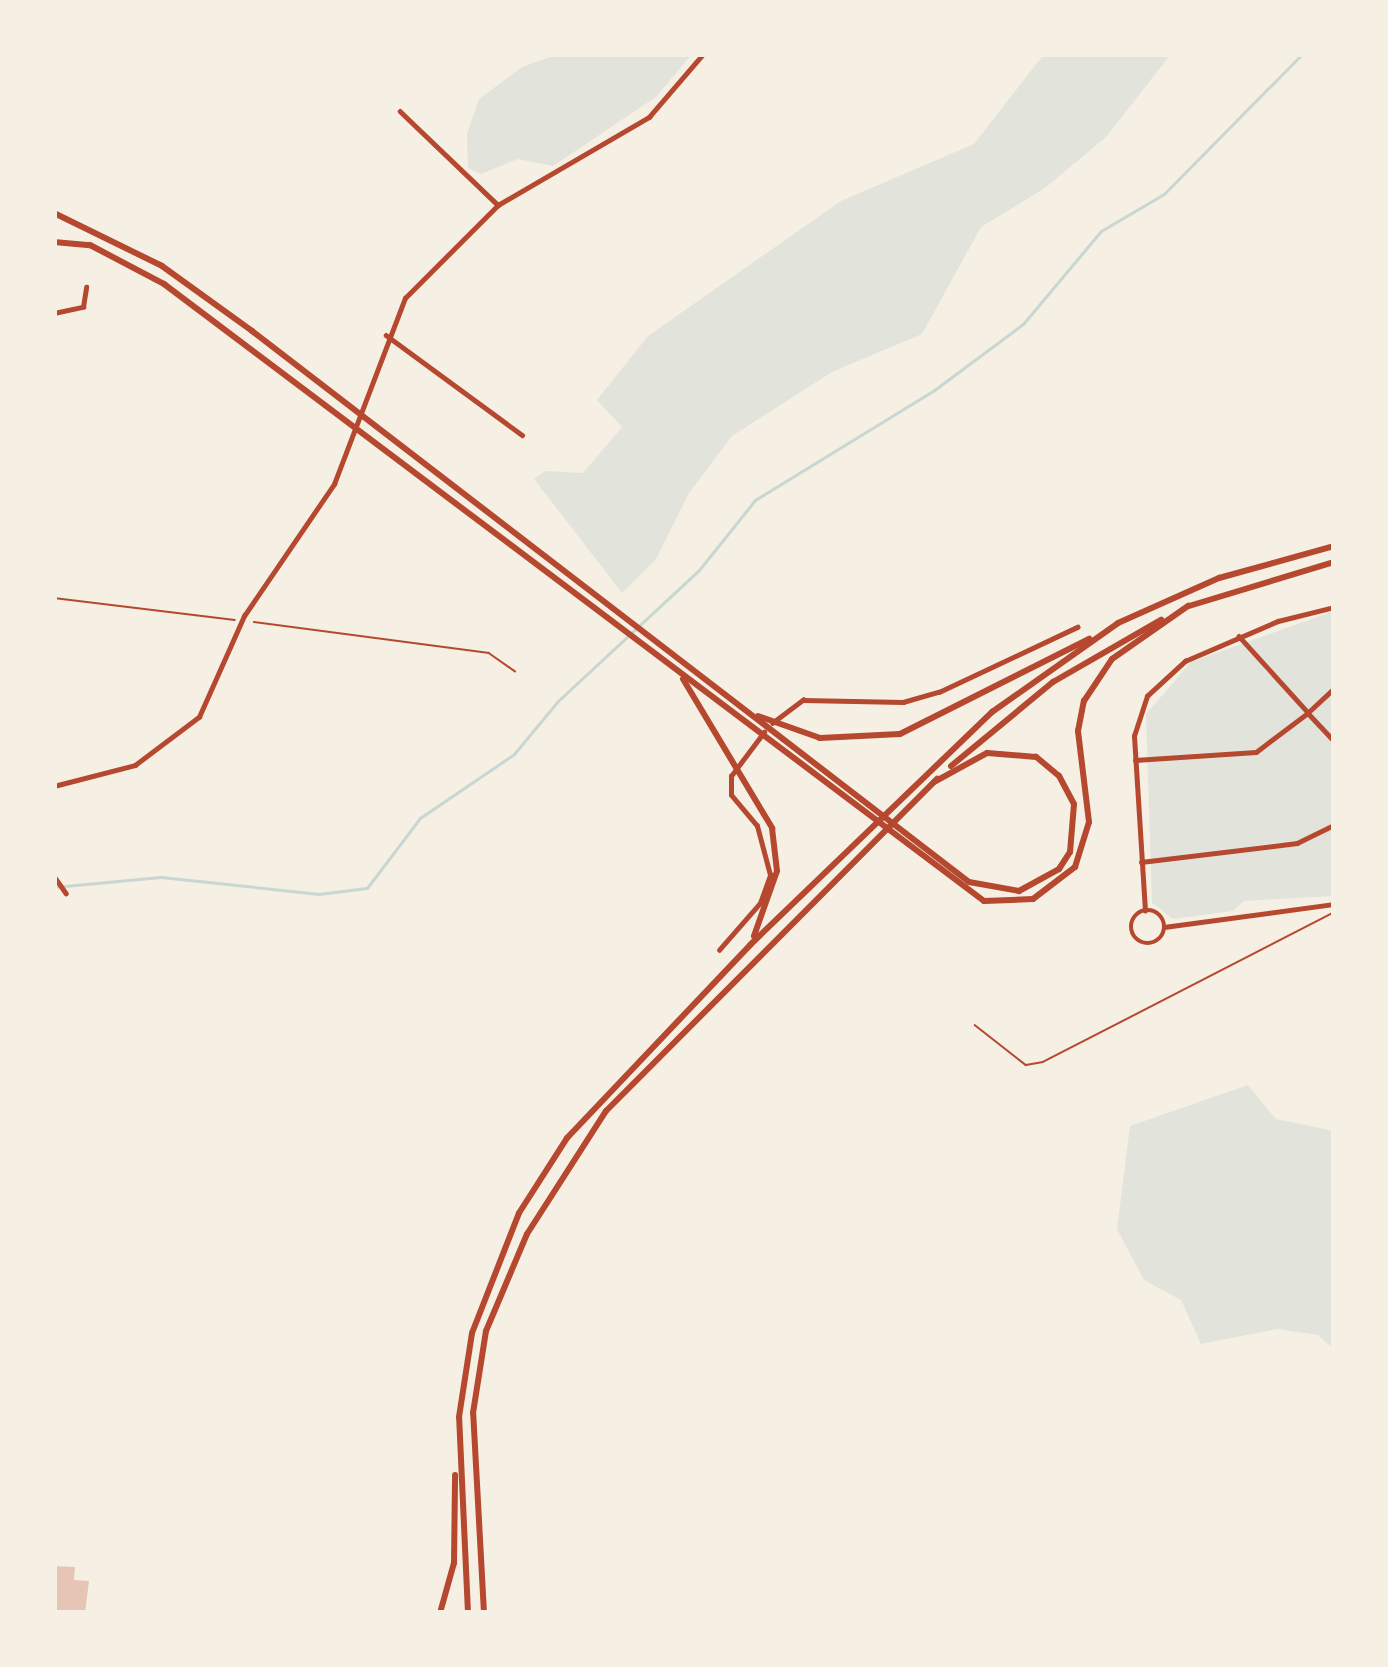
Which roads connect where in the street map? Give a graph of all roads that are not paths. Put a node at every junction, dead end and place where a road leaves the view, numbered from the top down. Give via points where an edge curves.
1 (703, 54) edge
2 (400, 111) dead end
3 (498, 205) junction
4 (54, 213) edge
5 (54, 242) edge
6 (86, 287) dead end
7 (54, 313) edge
8 (386, 335) junction
9 (522, 434) dead end
10 (1334, 546) edge
11 (1334, 562) edge
12 (1188, 606) junction
13 (1334, 608) edge
14 (1118, 623) junction
15 (1076, 627) dead end
16 (1239, 638) junction
17 (668, 663) junction
18 (1334, 689) edge
19 (742, 707) junction
20 (1308, 713) junction
21 (1334, 741) edge
22 (1134, 760) junction
23 (811, 768) junction
24 (934, 782) junction
25 (54, 785) edge
26 (1334, 825) edge
27 (1141, 862) junction
28 (55, 878) edge
29 (66, 893) dead end
30 (1334, 908) edge
31 (1145, 910) junction
32 (1164, 927) junction
33 (751, 944) junction
34 (719, 950) dead end
35 (459, 1417) junction
36 (440, 1613) edge
37 (468, 1613) edge
38 (484, 1613) edge

1 - 3 street via 649,117
2 - 3 street
3 - 8 street via 405,298
4 - 19 highway via 162,266
5 - 17 highway via 89,244 164,284
6 - 7 street via 83,307
8 - 9 street
8 - 25 street via 311,528 243,620 219,685 171,744 92,782
10 - 14 highway via 1219,578
11 - 12 highway
12 - 23 highway via 1112,659 1084,701 1084,848 1056,886 1033,898 1006,904 963,890
12 - 24 highway via 1053,682
13 - 16 street
14 - 19 highway via 918,729 833,739 785,729
14 - 33 highway via 992,712
15 - 34 street via 939,692 903,702 803,700 784,710 731,776 731,795 768,849 770,874 760,903
16 - 20 street
16 - 22 street via 1178,665 1152,689 1136,719
17 - 23 highway
17 - 33 highway via 706,706 776,841 777,871
18 - 20 street
19 - 23 highway
20 - 21 street
20 - 22 street via 1256,752
22 - 27 street
23 - 24 highway via 943,865 995,892 1041,882 1070,852 1074,804 1036,757 987,753
24 - 38 highway via 606,1111 527,1234 486,1331 473,1413
26 - 27 street via 1297,843
27 - 31 street
28 - 29 street
30 - 32 street
31 - 32 street
31 - 32 street via 1133,919 1137,940 1156,942
33 - 35 highway via 595,1104 542,1174 490,1278
35 - 36 highway via 454,1563
35 - 37 highway

